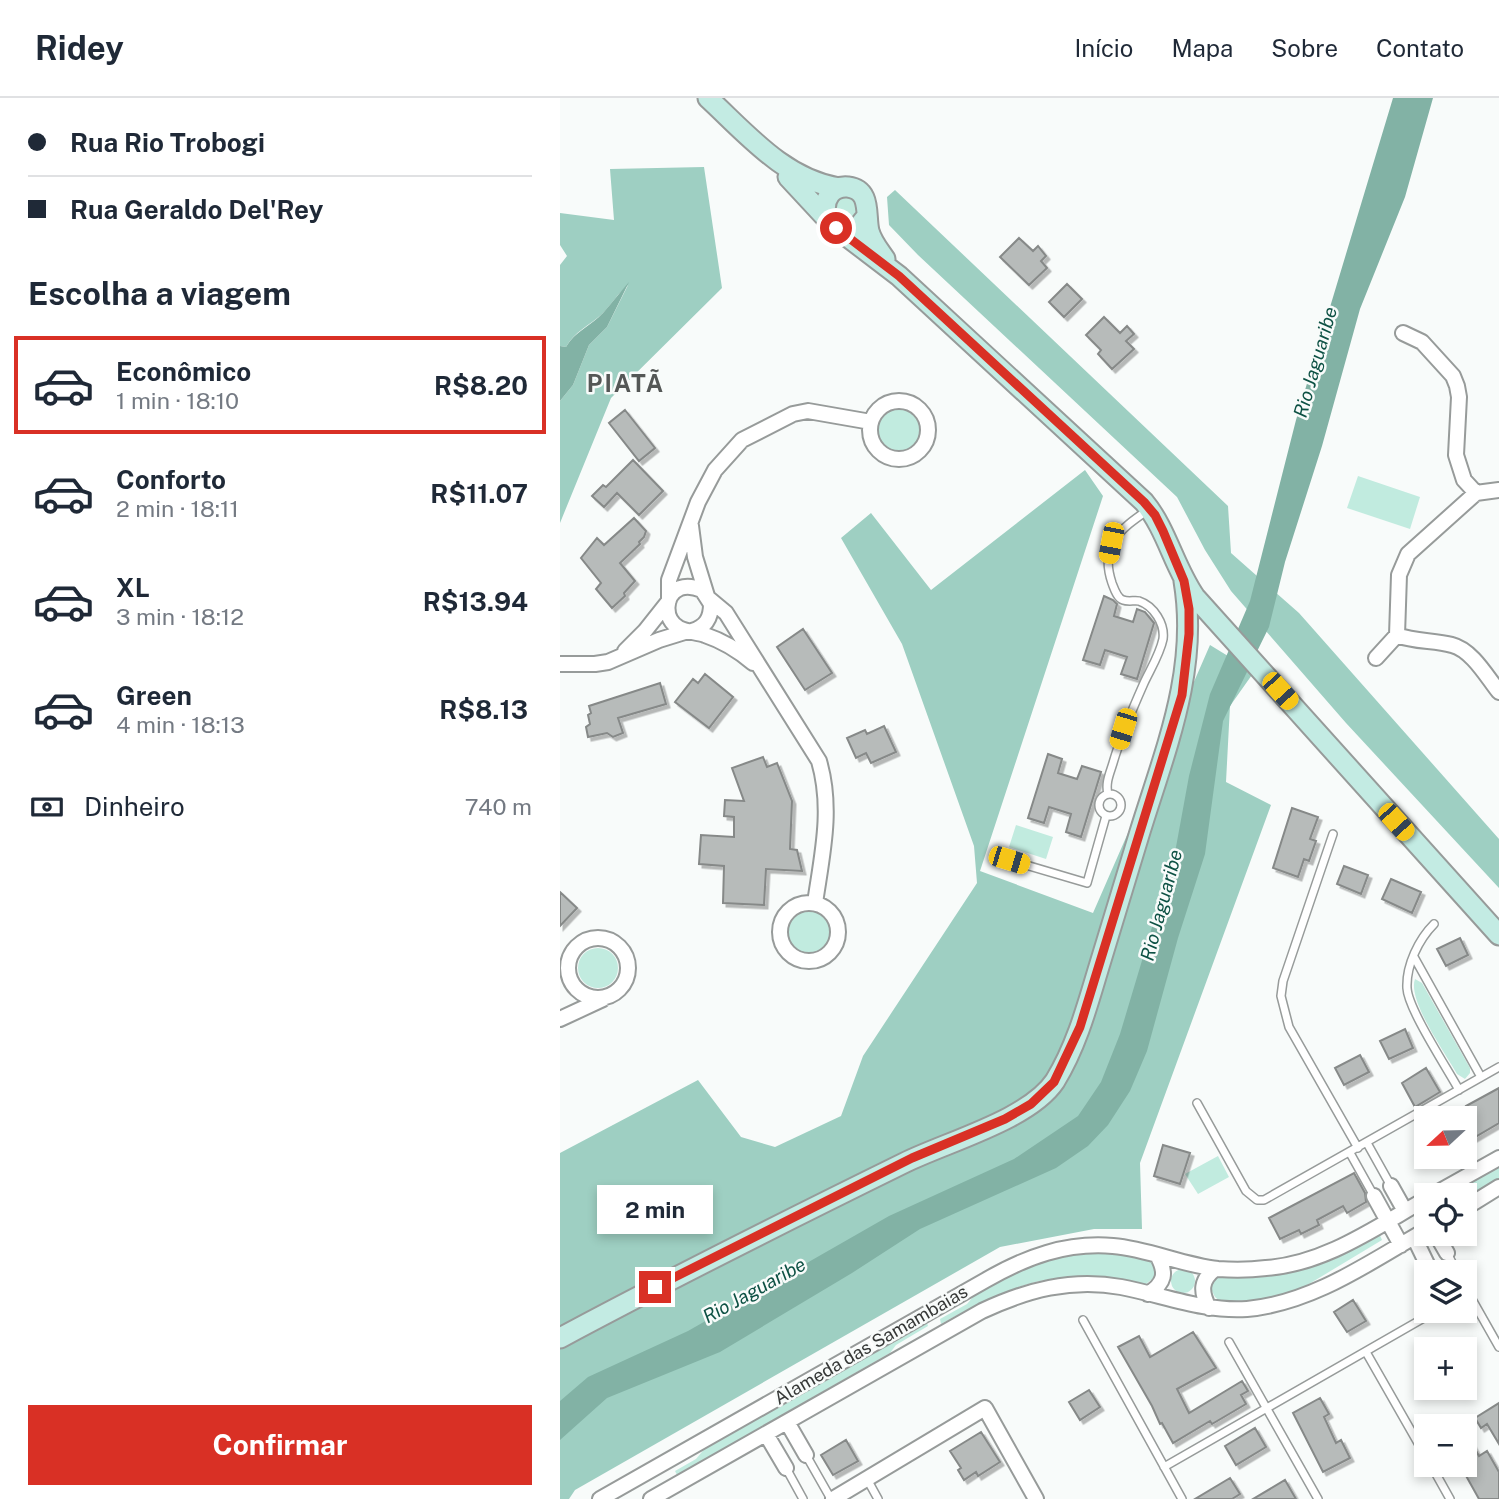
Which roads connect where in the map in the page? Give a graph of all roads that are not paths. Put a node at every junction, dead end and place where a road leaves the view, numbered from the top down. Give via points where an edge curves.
1 (708, 98) edge
2 (774, 159) junction
3 (839, 188) junction
4 (867, 216) junction
5 (832, 223) junction
6 (899, 276) junction
7 (1403, 333) dead end
8 (871, 422) junction
9 (1499, 491) edge
10 (1476, 493) junction
11 (1149, 509) junction
12 (691, 524) junction
13 (1184, 581) junction
14 (708, 597) junction
15 (668, 601) junction
16 (691, 631) junction
17 (1397, 635) junction
18 (621, 656) junction
19 (1376, 658) dead end
20 (560, 664) edge
21 (758, 667) junction
22 (1499, 692) edge
23 (1108, 794) junction
24 (1107, 816) junction
25 (1333, 834) dead end
26 (1009, 860) dead end
27 (815, 903) junction
28 (1434, 924) dead end
29 (1499, 934) edge
30 (1414, 957) junction
31 (569, 960) junction
32 (560, 979) edge
33 (609, 997) junction
34 (560, 1019) edge
35 (1499, 1067) edge
36 (1481, 1077) junction
37 (1458, 1090) junction
38 (1198, 1103) dead end
39 (1367, 1143) junction
40 (1358, 1148) junction
41 (1350, 1153) junction
42 (1499, 1158) edge
43 (1454, 1183) edge
44 (1391, 1186) joint
45 (1499, 1187) edge
46 (1374, 1196) joint
47 (1477, 1201) edge
48 (1414, 1206) edge
49 (1405, 1211) junction
50 (1387, 1220) junction
51 (1414, 1237) edge
52 (1443, 1246) edge
53 (1447, 1254) joint
54 (1157, 1255) junction
55 (1450, 1260) edge
56 (1215, 1269) junction
57 (1148, 1294) junction
58 (1209, 1307) junction
59 (1477, 1310) edge
60 (930, 1312) junction
61 (1083, 1320) dead end
62 (1416, 1323) edge
63 (942, 1334) junction
64 (560, 1338) edge
65 (1229, 1342) dead end
66 (1499, 1347) edge
67 (1366, 1352) junction
68 (1267, 1409) junction
69 (787, 1422) junction
70 (766, 1434) junction
71 (1414, 1436) edge
72 (806, 1455) joint
73 (660, 1466) junction
74 (1164, 1467) junction
75 (786, 1468) joint
76 (1438, 1477) edge
77 (867, 1479) junction
78 (671, 1487) junction
79 (876, 1498) edge
80 (600, 1499) edge
81 (651, 1499) edge
82 (803, 1499) edge
83 (832, 1499) edge
84 (1036, 1499) edge
85 (1182, 1499) edge
86 (1318, 1499) edge
87 (1450, 1499) edge

1 - 2 main road
2 - 3 main road via 804,179
2 - 5 main road
3 - 4 main road via 862,194
3 - 5 main road via 826,201
4 - 5 main road via 858,227 843,230
4 - 6 main road via 872,240
5 - 6 main road
6 - 11 main road
7 - 10 street via 1422,342 1453,376 1459,397 1456,455 1464,480
8 - 8 street via 873,444 891,459 913,456 927,439 925,416 908,402 885,404
8 - 12 street via 808,411 761,429 742,440 715,470
9 - 10 street
10 - 17 street via 1408,554 1399,575
11 - 13 main road
11 - 23 lane via 1117,535 1107,561 1118,596 1151,608 1159,618 1163,637 1123,729
12 - 14 street via 695,557
12 - 15 street via 669,580
13 - 29 main road
13 - 64 main road via 1189,634 1182,695 1080,1027 1054,1082 1031,1104 1005,1119 702,1262
14 - 15 street via 687,586
14 - 16 street via 709,619
14 - 21 street via 726,613
15 - 16 street via 671,622
15 - 18 street
16 - 18 street
16 - 21 street via 733,647
17 - 19 street
17 - 22 street via 1461,649
18 - 20 street via 595,664
21 - 27 street via 819,761 826,784 826,826
23 - 24 lane via 1098,806
23 - 24 lane via 1121,804 1118,812
24 - 26 lane via 1087,883
25 - 40 lane via 1281,996 1289,1027
27 - 27 street via 796,905 780,927 784,946 807,961 825,956 836,940 831,913
28 - 30 lane
30 - 36 lane
30 - 37 lane via 1407,979 1409,1000
31 - 32 street
31 - 33 street via 568,971 578,990 598,999
31 - 33 street via 579,944 597,937 622,949 628,976
33 - 34 street
35 - 36 lane
36 - 37 lane
37 - 39 lane
38 - 41 lane via 1246,1191 1257,1200 1272,1197
39 - 40 lane
39 - 44 lane
40 - 41 lane
41 - 46 lane
42 - 43 street
44 - 49 street
45 - 47 street
46 - 50 street
48 - 49 street, Alameda das Samambaias
49 - 50 street, Alameda das Samambaias
50 - 51 street
50 - 56 street, Alameda das Samambaias via 1314,1259 1268,1268
51 - 58 street, Alameda das Samambaias via 1295,1300 1245,1309
52 - 53 street
53 - 55 lane
54 - 56 street, Alameda das Samambaias
54 - 57 street via 1164,1278
54 - 60 street, Alameda das Samambaias via 1091,1245 1050,1251 1007,1268
56 - 58 street via 1203,1281
57 - 58 street, Alameda das Samambaias
57 - 63 street, Alameda das Samambaias via 1101,1285 1053,1286 1006,1300
59 - 66 lane
60 - 63 street
60 - 73 street, Alameda das Samambaias
61 - 74 lane
62 - 67 lane
63 - 69 street, Alameda das Samambaias
65 - 68 lane
67 - 68 lane
67 - 71 lane
68 - 74 lane
68 - 86 lane
69 - 70 street, Alameda das Samambaias
69 - 72 street
70 - 75 street
70 - 78 street, Alameda das Samambaias
72 - 83 lane
73 - 78 street
73 - 80 street, Alameda das Samambaias
74 - 85 lane
75 - 82 lane
76 - 87 lane
77 - 79 lane
77 - 83 street
77 - 84 street via 985,1408
78 - 81 street, Alameda das Samambaias

